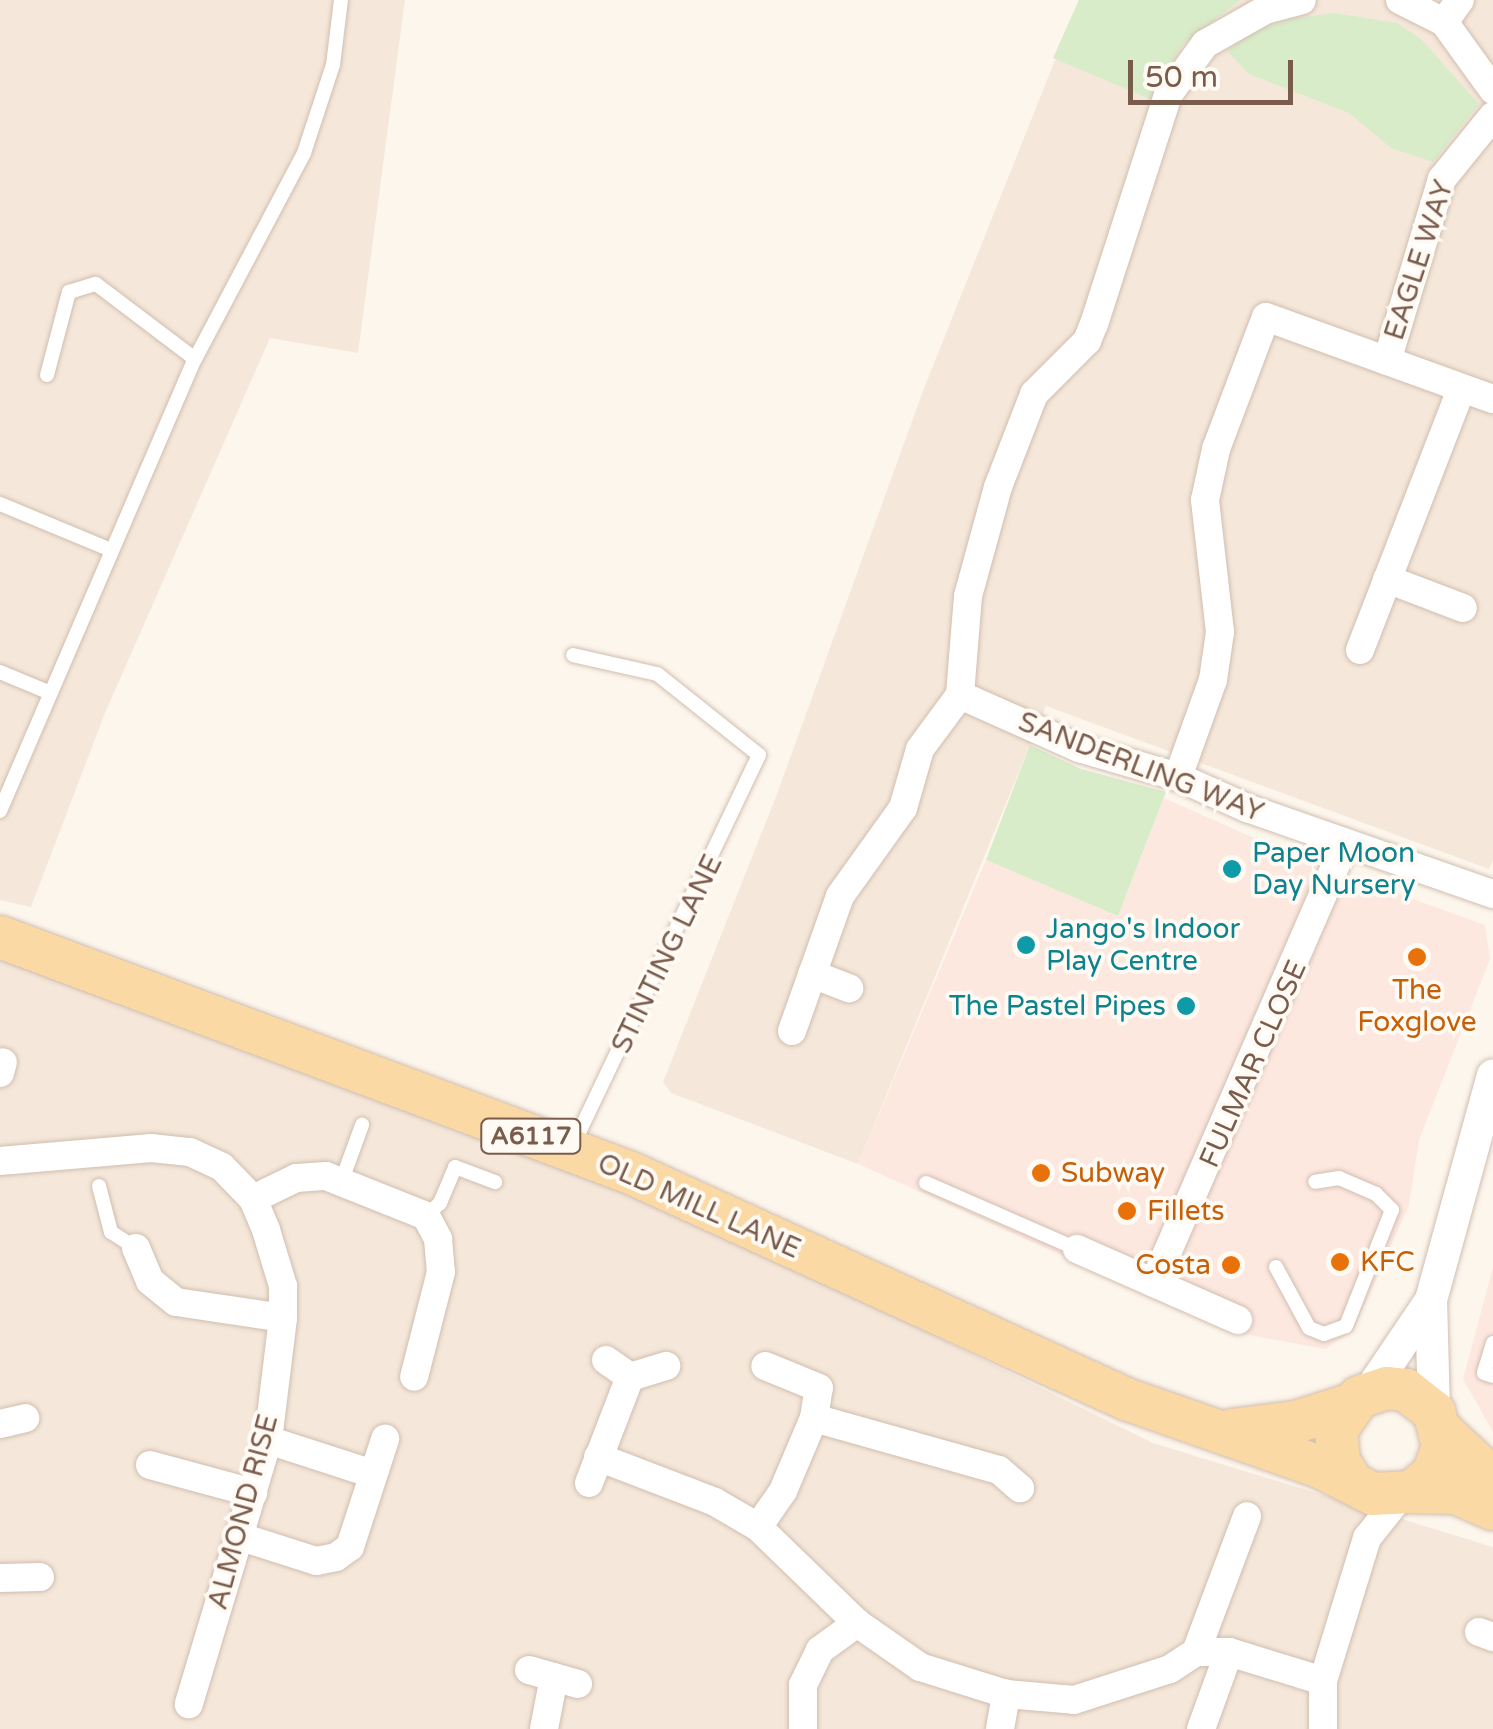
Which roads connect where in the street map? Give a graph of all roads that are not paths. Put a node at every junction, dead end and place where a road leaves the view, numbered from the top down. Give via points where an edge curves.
1 (341, 0) edge
2 (1302, 0) edge
3 (1400, 0) edge
4 (1452, 11) edge
5 (1493, 90) edge
6 (1493, 116) edge
7 (196, 358) junction
8 (1387, 361) junction
9 (46, 375) dead end
10 (1460, 389) junction
11 (1493, 399) edge
12 (0, 504) edge
13 (111, 550) junction
14 (1387, 579) junction
15 (1463, 608) dead end
16 (1360, 650) dead end
17 (574, 655) dead end
18 (0, 672) edge
19 (48, 692) junction
20 (960, 696) junction
21 (1178, 777) junction
22 (0, 811) edge
23 (1345, 842) junction
24 (1493, 894) edge
25 (0, 936) edge
26 (812, 974) junction
27 (848, 988) dead end
28 (792, 1031) dead end
29 (1492, 1093) edge
30 (362, 1125) dead end
31 (571, 1150) junction
32 (0, 1161) edge
33 (342, 1180) junction
34 (495, 1182) dead end
35 (1314, 1182) dead end
36 (926, 1183) dead end
37 (99, 1186) dead end
38 (253, 1200) junction
39 (426, 1216) junction
40 (136, 1248) joint
41 (1077, 1248) joint
42 (1276, 1266) dead end
43 (1154, 1282) junction
44 (1431, 1300) junction
45 (283, 1318) junction
46 (1238, 1320) dead end
47 (1493, 1343) edge
48 (606, 1360) dead end
49 (666, 1366) dead end
50 (765, 1366) dead end
51 (1493, 1376) edge
52 (414, 1377) dead end
53 (630, 1377) junction
54 (1360, 1398) junction
55 (814, 1418) junction
56 (1439, 1422) junction
57 (1221, 1431) junction
58 (384, 1439) dead end
59 (268, 1440) junction
60 (150, 1464) dead end
61 (373, 1474) junction
62 (1493, 1478) edge
63 (1353, 1481) junction
64 (1020, 1488) dead end
65 (253, 1493) junction
66 (1407, 1493) junction
67 (1493, 1509) edge
68 (1246, 1516) dead end
69 (758, 1527) junction
70 (241, 1537) junction
71 (1366, 1538) junction
72 (40, 1577) dead end
73 (0, 1578) edge
74 (856, 1623) junction
75 (1196, 1652) junction
76 (1228, 1652) junction
77 (554, 1677) dead end
78 (1324, 1680) junction
79 (202, 1690) dead end
80 (1006, 1694) junction
81 (544, 1729) edge
82 (803, 1729) edge
83 (1000, 1729) edge
84 (1200, 1729) edge
85 (1323, 1729) edge

1 - 7 lane via 333,65 304,153
2 - 20 street via 1265,10 1205,44 1168,95 1094,324 1034,394 998,487 968,596
3 - 4 street
4 - 5 street
6 - 8 street, EAGLE WAY via 1442,178
7 - 9 lane via 96,284 68,292
7 - 13 lane
8 - 10 street
8 - 21 street via 1266,317 1216,449 1205,500 1220,632 1213,680
10 - 11 street
10 - 14 street
12 - 13 lane
13 - 19 lane
14 - 15 street
14 - 16 street
17 - 31 lane, STINTING LANE via 657,674 759,755
18 - 19 lane
19 - 22 lane
20 - 21 street, SANDERLING WAY via 1079,748
20 - 26 street via 920,749 902,808 840,896
21 - 23 street, SANDERLING WAY
23 - 24 street, SANDERLING WAY
23 - 43 street, FULMAR CLOSE
25 - 31 main road, OLD MILL LANE / A6117
26 - 27 street
26 - 28 street
29 - 44 street
30 - 33 lane
31 - 57 main road, OLD MILL LANE / A6117 via 1126,1399
32 - 38 street, ALMOND RISE via 150,1148 190,1152 222,1167
33 - 38 street via 296,1178
33 - 39 street
34 - 39 lane via 455,1167 440,1204
35 - 42 lane via 1338,1178 1376,1194 1392,1210 1346,1326 1324,1334 1310,1328
36 - 41 lane
37 - 40 lane via 111,1232
38 - 45 street, ALMOND RISE via 283,1286
39 - 52 street via 438,1239 441,1272
40 - 45 street via 150,1281 176,1302
41 - 43 street
43 - 46 street
44 - 54 street
44 - 56 street
45 - 59 street, ALMOND RISE
47 - 51 lane via 1484,1374
48 - 53 street
49 - 53 street
50 - 55 street via 819,1388
53 - 69 street via 594,1470 715,1502
54 - 56 main road, OLD MILL LANE / A6117 via 1406,1390
54 - 57 main road, OLD MILL LANE / A6117 via 1296,1422
54 - 63 main road via 1335,1446
55 - 64 street via 999,1470
55 - 69 street via 783,1490
56 - 62 main road, OLD MILL LANE / A6117
56 - 66 main road via 1434,1474
57 - 63 main road, OLD MILL LANE / A6117
58 - 61 street
59 - 61 street
59 - 65 street, ALMOND RISE
60 - 65 street
61 - 70 street via 350,1546 336,1557 316,1561
63 - 66 main road, OLD MILL LANE / A6117 via 1373,1494
63 - 71 street
65 - 70 street, ALMOND RISE
66 - 67 main road, OLD MILL LANE / A6117 via 1456,1494
66 - 71 street
68 - 75 street via 1248,1552
69 - 74 street
70 - 79 street, ALMOND RISE
71 - 78 street
72 - 73 street
74 - 80 street via 920,1667
74 - 82 street via 820,1650 804,1685
75 - 76 street
75 - 80 street via 1170,1669 1074,1700
76 - 78 street
76 - 84 street
77 - 81 street
78 - 85 street
80 - 83 street

